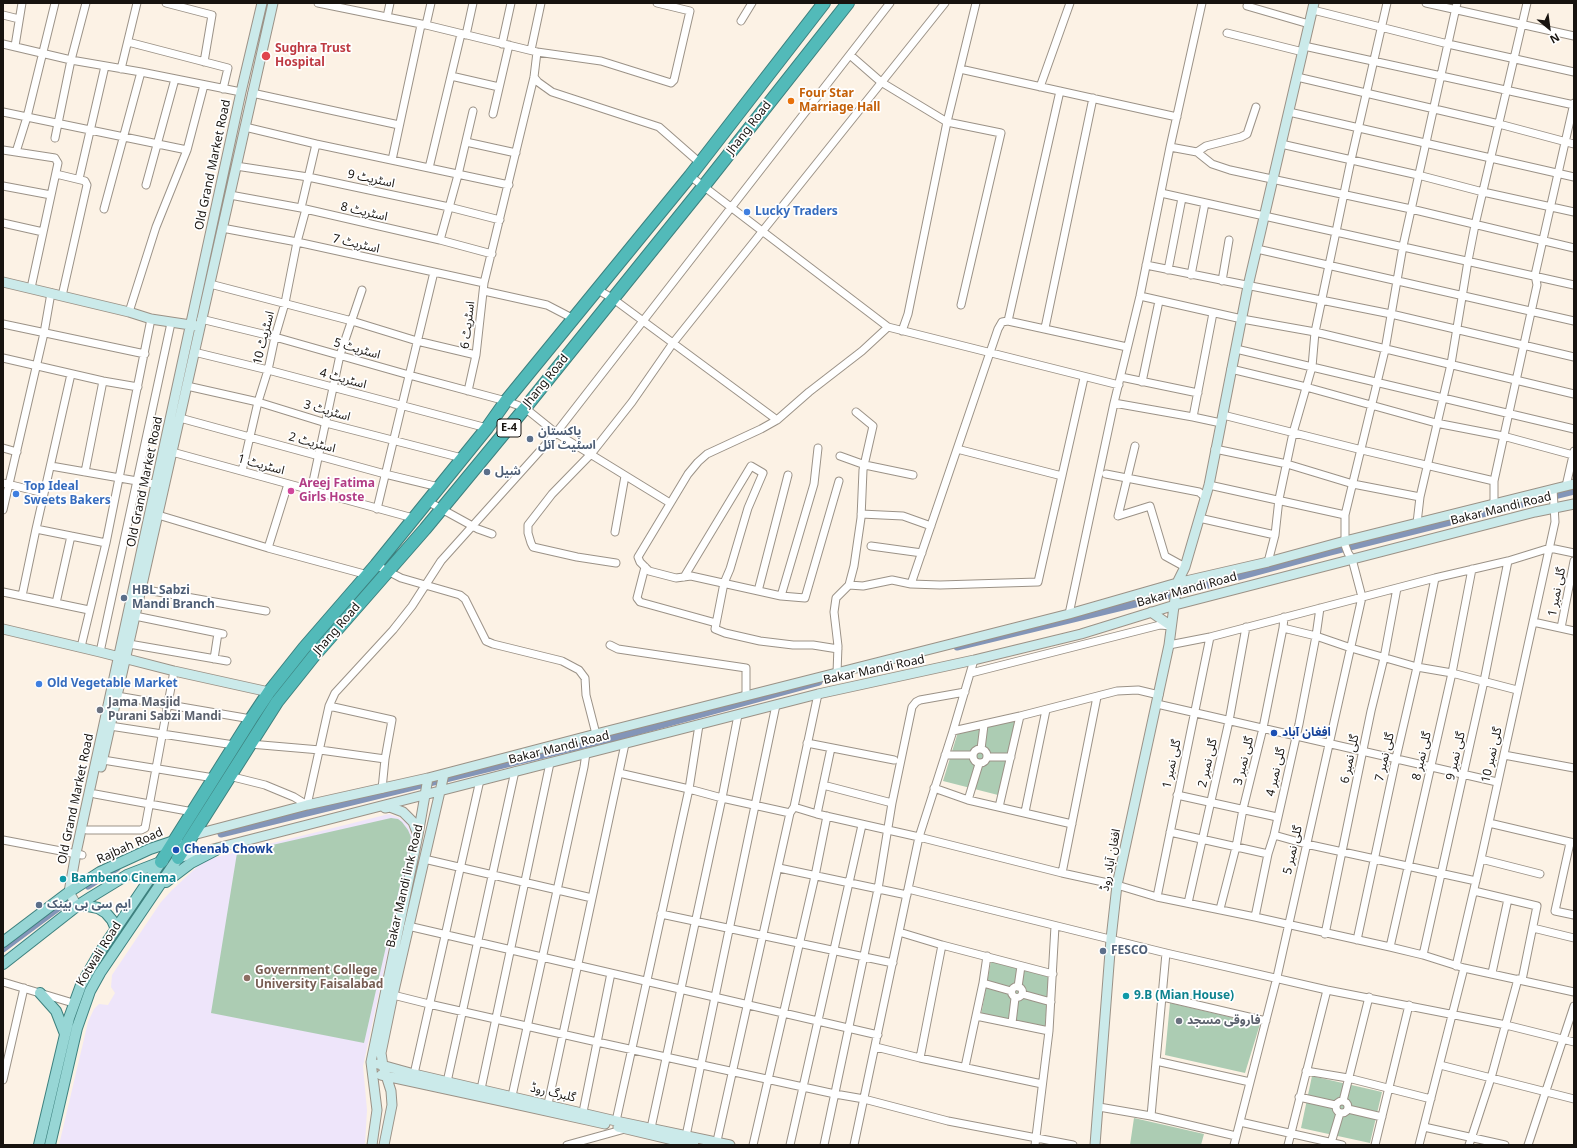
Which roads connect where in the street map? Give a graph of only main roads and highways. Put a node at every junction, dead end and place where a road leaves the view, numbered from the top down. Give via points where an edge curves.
1 (262, 3) edge
2 (273, 3) edge
3 (824, 3) edge
4 (848, 3) edge
5 (1313, 7) edge
6 (3, 282) edge
7 (197, 323) junction
8 (160, 485) junction
9 (1570, 485) edge
10 (1574, 504) edge
11 (1177, 584) junction
12 (1175, 601) junction
13 (1151, 612) junction
14 (1171, 626) junction
15 (3, 629) edge
16 (122, 658) junction
17 (270, 692) junction
18 (709, 706) junction
19 (713, 722) junction
20 (444, 774) junction
21 (428, 778) junction
22 (440, 791) junction
23 (425, 795) junction
24 (376, 808) junction
25 (193, 835) junction
26 (418, 835) junction
27 (176, 840) junction
28 (218, 848) junction
29 (79, 854) junction
30 (178, 858) junction
31 (161, 862) junction
32 (72, 890) junction
33 (155, 894) junction
34 (78, 906) junction
35 (116, 929) junction
36 (3, 942) edge
37 (3, 964) edge
38 (40, 993) road end
39 (65, 1034) junction
40 (371, 1062) junction
41 (382, 1066) junction
42 (372, 1074) junction
43 (386, 1076) junction
44 (39, 1145) edge
45 (50, 1145) edge
46 (372, 1145) edge
47 (384, 1145) edge
48 (694, 1145) edge
49 (730, 1145) edge
50 (1095, 1145) edge

1 - 7 main road, Old Grand Market Road via 241,92
2 - 7 main road, Old Grand Market Road via 210,284
3 - 17 highway, Jhang Road / E-4 via 690,176 368,575 304,648
4 - 25 highway, Jhang Road / E-4 via 525,408 277,702
5 - 11 main road via 1248,286 1209,485 1185,567
6 - 7 main road via 152,319 171,323
7 - 8 main road, Old Grand Market Road
7 - 8 main road, Old Grand Market Road via 194,352 180,418 172,452
8 - 16 main road, Old Grand Market Road
8 - 16 main road, Old Grand Market Road via 158,515 129,644
9 - 11 main road, Bakar Mandi Road
10 - 12 main road, Bakar Mandi Road via 1350,556
11 - 12 main road, افغان آباد روڈ
11 - 18 main road, Bakar Mandi Road
12 - 13 main road, Bakar Mandi Road
12 - 14 main road, افغان آباد روڈ
13 - 14 main road
13 - 19 main road, Bakar Mandi Road via 1081,634 818,694
14 - 50 main road, افغان آباد روڈ via 1158,699 1117,885
15 - 16 main road
16 - 17 main road
16 - 29 main road, Old Grand Market Road
16 - 29 main road, Old Grand Market Road via 117,696 103,760
17 - 27 highway, Jhang Road / E-4
18 - 19 main road
18 - 20 main road, Bakar Mandi Road
19 - 22 main road, Bakar Mandi Road
20 - 21 main road, Bakar Mandi Road
20 - 22 main road, Bakar Mandi link Road
21 - 23 main road, Bakar Mandi link Road
21 - 25 main road, Bakar Mandi Road via 307,805
22 - 23 main road, Bakar Mandi Road
22 - 41 main road, Bakar Mandi link Road via 393,995 381,1054
23 - 24 main road, Bakar Mandi Road
23 - 26 main road, Bakar Mandi link Road
24 - 26 main road via 390,807 402,812 413,822
24 - 28 main road, Bakar Mandi Road
25 - 27 main road, Rajbah Road
25 - 30 highway, Jhang Road / E-4
26 - 40 main road, Bakar Mandi link Road
27 - 31 highway, Jhang Road / E-4
27 - 32 main road, Rajbah Road via 125,859
28 - 30 main road, Bakar Mandi Road
28 - 33 main road via 178,872
29 - 32 main road, Old Grand Market Road
30 - 31 main road
30 - 33 main road, Kotwali Road
31 - 34 main road via 127,875
31 - 35 main road, Kotwali Road
32 - 34 main road, Old Grand Market Road
32 - 36 main road, Rajbah Road
33 - 45 main road, Kotwali Road via 100,973 90,992 77,1028
34 - 35 main road via 98,908 109,916
34 - 37 main road
35 - 39 main road, Kotwali Road via 81,985 73,1003
38 - 39 main road via 56,1011
39 - 44 main road, Kotwali Road
40 - 41 main road, گلبرگ روڈ
40 - 42 main road, Bakar Mandi link Road
41 - 43 main road, Bakar Mandi link Road
41 - 49 main road, گلبرگ روڈ
42 - 43 main road, گلبرگ روڈ
42 - 46 main road, Bakar Mandi link Road via 377,1110
43 - 47 main road, Bakar Mandi link Road via 392,1105
43 - 48 main road, گلبرگ روڈ

